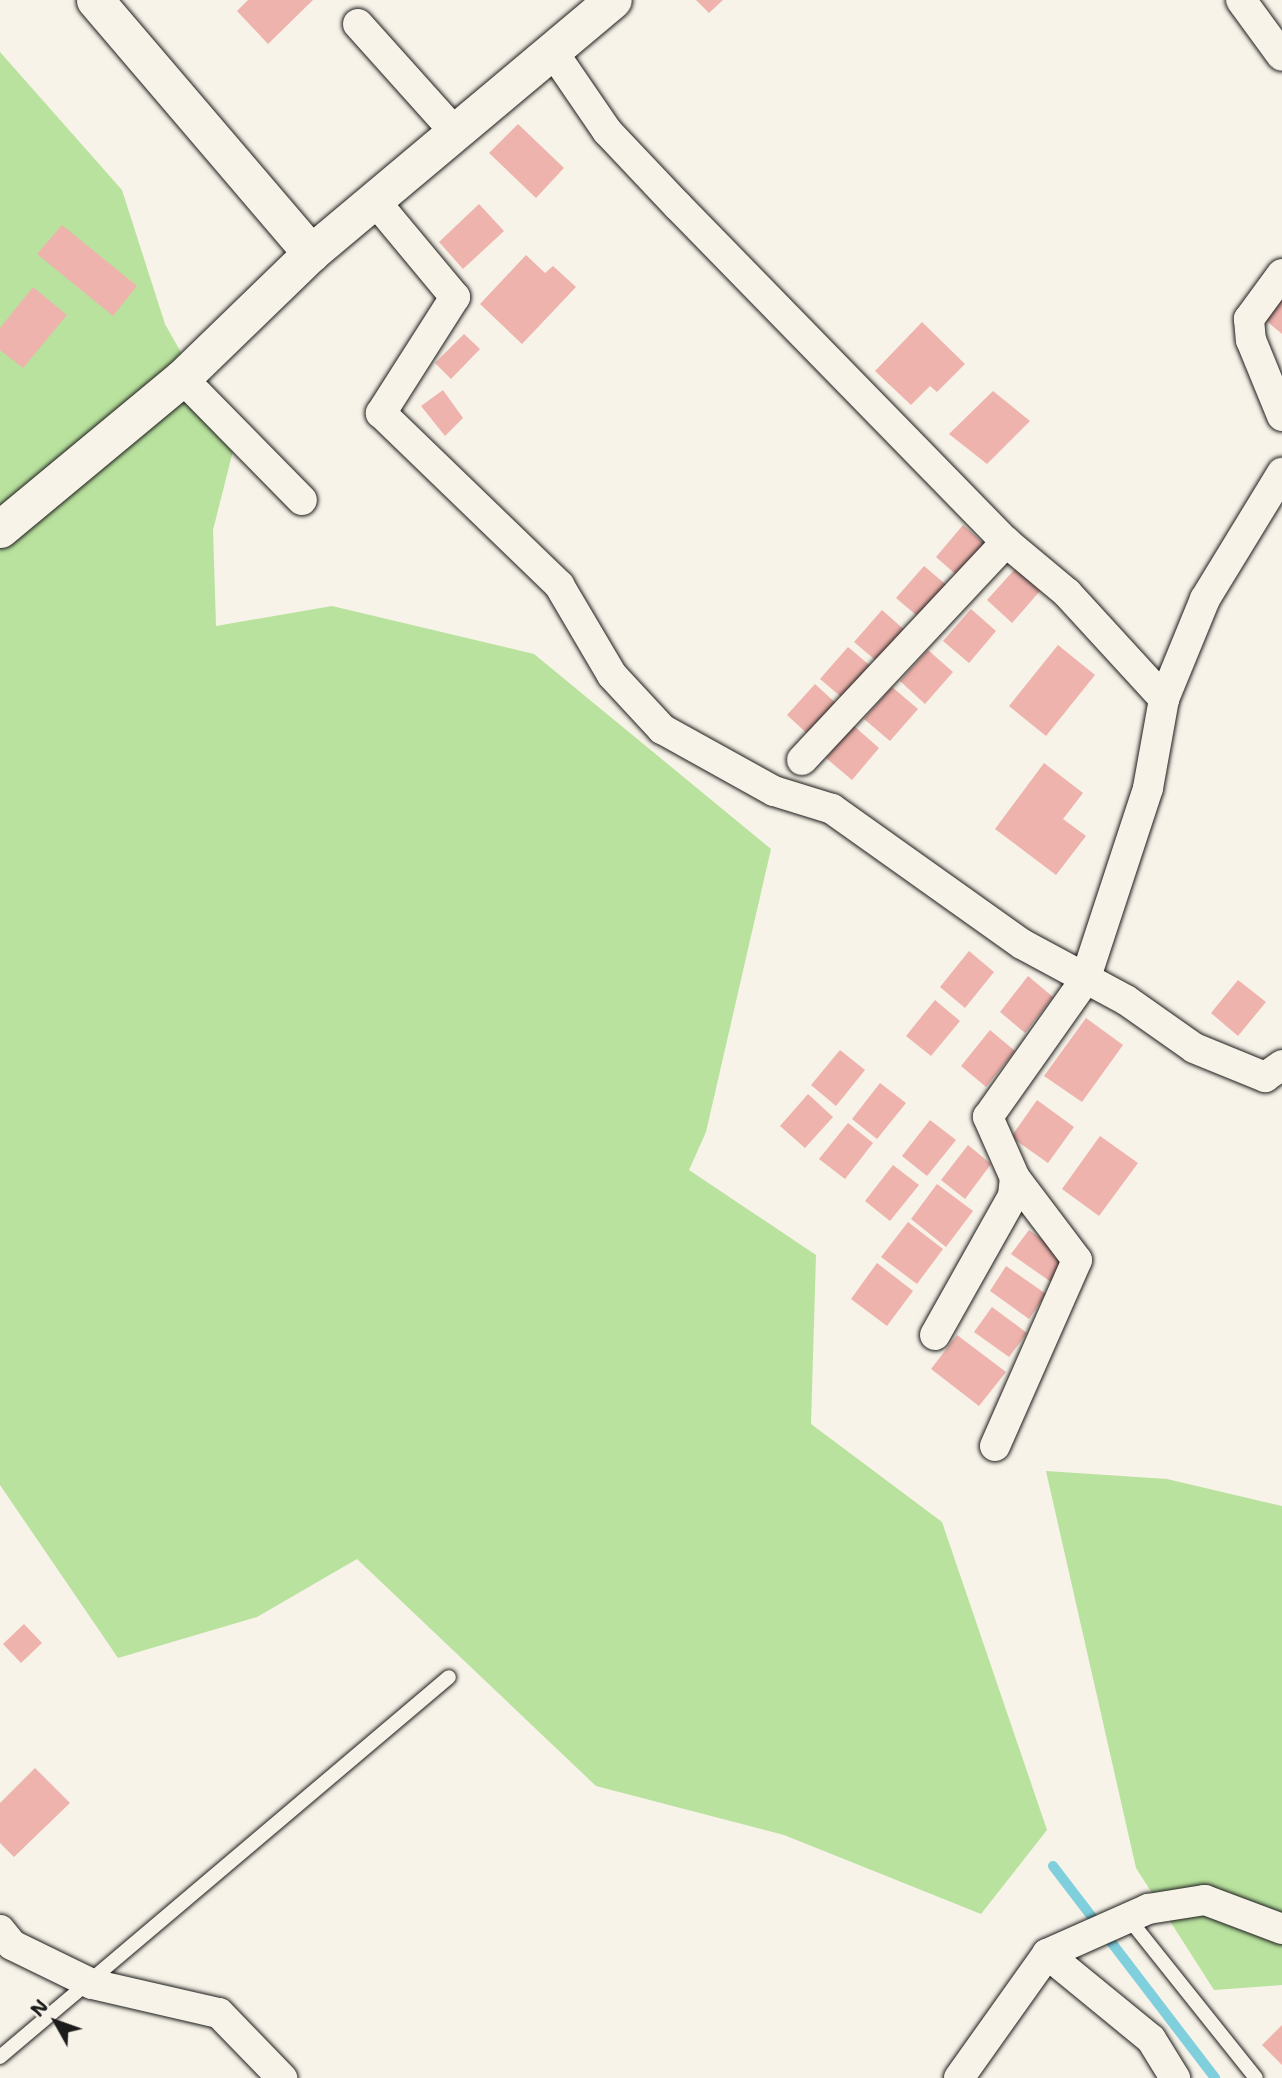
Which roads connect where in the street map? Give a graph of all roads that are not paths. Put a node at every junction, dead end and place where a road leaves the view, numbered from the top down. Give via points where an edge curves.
1 (95, 0) edge
2 (1241, 0) edge
3 (609, 1) edge
4 (358, 24) dead end
5 (553, 52) junction
6 (1282, 56) edge
7 (456, 132) junction
8 (375, 201) junction
9 (311, 253) junction
10 (1282, 274) edge
11 (182, 378) junction
12 (1282, 416) edge
13 (1281, 476) edge
14 (302, 500) dead end
15 (0, 529) edge
16 (1006, 542) junction
17 (1164, 699) junction
18 (802, 760) dead end
19 (1085, 980) junction
20 (1282, 1065) edge
21 (1015, 1178) junction
22 (935, 1335) dead end
23 (995, 1446) dead end
24 (449, 1677) dead end
25 (1129, 1919) junction
26 (0, 1930) edge
27 (1282, 1930) edge
28 (1047, 1954) junction
29 (92, 1984) junction
30 (0, 2057) edge
31 (282, 2078) edge
32 (959, 2078) edge
33 (1175, 2078) edge
34 (1256, 2078) edge

1 - 9 street
2 - 6 street
3 - 5 street
4 - 7 street
5 - 7 street
5 - 16 street via 607,131
7 - 8 street
8 - 9 street
8 - 19 street via 455,297 381,413 559,586 612,675 662,729 774,791 832,809 1022,944
9 - 11 street
10 - 12 street via 1249,319 1251,340
11 - 14 street
11 - 15 street
13 - 17 street via 1205,600
16 - 17 street via 1067,593
16 - 18 street
17 - 19 street via 1148,788
19 - 20 street via 1246,1074 1265,1077
19 - 21 street via 988,1117
21 - 22 street via 1013,1196
21 - 23 street via 1077,1261
24 - 29 lane
25 - 27 street via 1205,1900
25 - 28 street
25 - 34 lane
26 - 29 street via 12,1945
28 - 32 street
28 - 33 street via 1151,2039
29 - 30 lane
29 - 31 street via 219,2012

